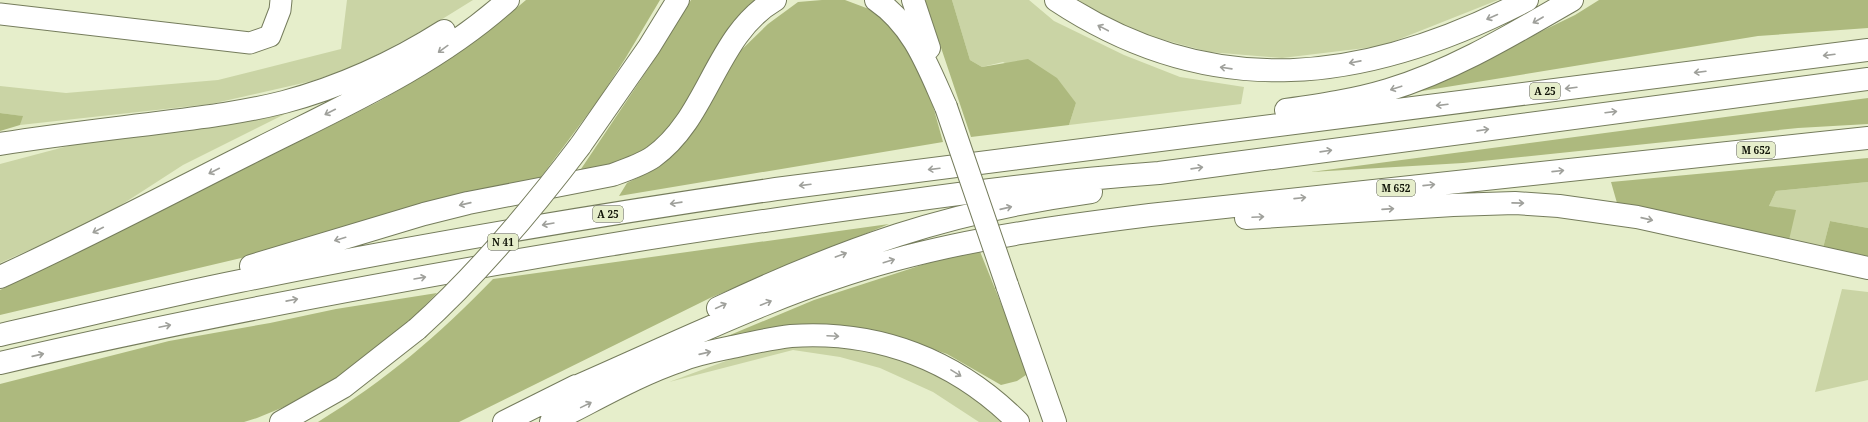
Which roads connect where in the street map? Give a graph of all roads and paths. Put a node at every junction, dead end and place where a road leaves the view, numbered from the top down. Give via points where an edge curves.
1 (281, 0) edge
2 (490, 0) edge
3 (508, 0) edge
4 (678, 0) edge
5 (775, 0) edge
6 (876, 0) edge
7 (913, 0) edge
8 (1056, 0) edge
9 (1527, 0) edge
10 (1572, 0) edge
11 (0, 14) edge
12 (1868, 50) edge
13 (1868, 79) edge
14 (946, 107) junction
15 (1868, 138) edge
16 (0, 144) edge
17 (981, 164) junction
18 (1159, 173) junction
19 (1150, 215) junction
20 (1868, 268) edge
21 (0, 277) edge
22 (0, 328) edge
23 (0, 335) edge
24 (0, 363) edge
25 (564, 392) junction
26 (281, 422) edge
27 (504, 422) edge
28 (551, 422) edge
29 (1018, 422) edge
30 (1055, 422) edge

1 - 11 lane via 270,36 250,43
2 - 16 highway via 433,38 396,58 331,87 299,98 228,114
3 -> 21 highway via 438,52 386,83 122,218
4 - 26 highway, N 41, bridge via 649,47 580,146 491,257 417,329 343,387
5 -> 22 highway via 757,13 740,31 681,130 653,157 634,167 605,176 424,214 266,262 96,302
6 - 14 highway via 901,21 912,35
7 - 14 highway
9 -> 8 highway via 1462,30 1394,53 1339,65 1264,71 1212,66 1140,45 1079,15
10 -> 17 highway via 1470,57 1430,75 1375,94 1275,112 1034,145
12 -> 17 highway, A 25
18 -> 13 highway
14 - 30 highway, bridge
19 -> 15 highway, M 652
17 -> 23 highway, A 25 via 633,209 239,281
24 -> 18 highway via 296,299 689,231 1022,186
25 -> 18 highway via 711,311 763,286 826,261 939,223 1030,203 1130,186
19 -> 20 highway via 1225,220 1452,205 1551,205 1637,217
25 -> 19 highway, M 652 via 725,320 835,278 924,252 994,237
25 - 27 highway
28 -> 29 highway via 650,373 702,353 789,337 820,336 876,342 925,357 981,390

